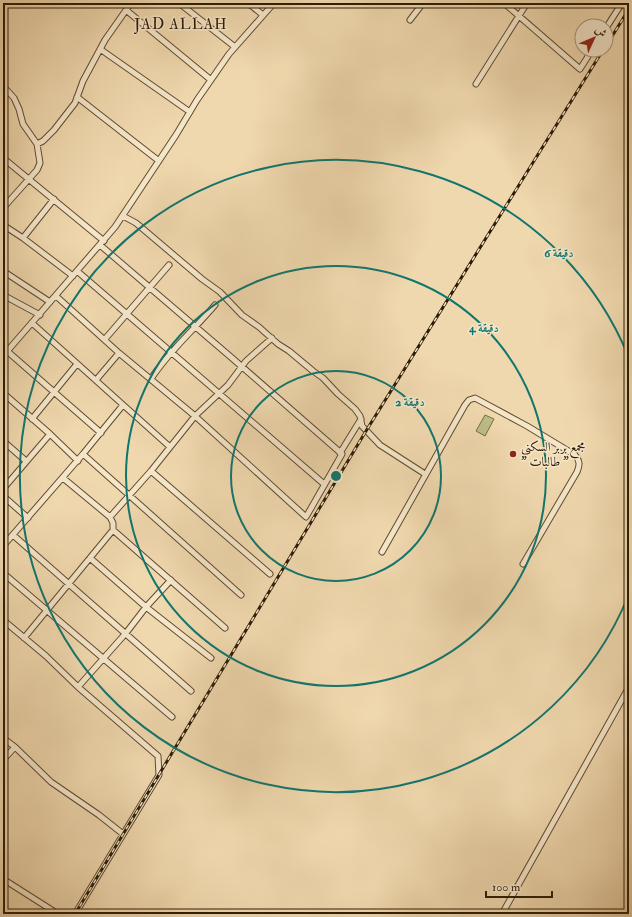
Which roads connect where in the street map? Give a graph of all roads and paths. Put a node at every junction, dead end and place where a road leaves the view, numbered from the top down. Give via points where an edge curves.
1 (131, 3) edge
2 (179, 3) edge
3 (248, 3) edge
4 (274, 3) edge
5 (423, 3) edge
6 (504, 3) edge
7 (527, 3) edge
8 (622, 3) edge
9 (126, 10) junction
10 (263, 15) junction
11 (519, 16) junction
12 (612, 18) edge
13 (410, 20) dead end
14 (235, 48) junction
15 (100, 49) junction
16 (587, 58) edge
17 (211, 80) junction
18 (476, 84) dead end
19 (3, 86) edge
20 (77, 97) junction
21 (190, 112) junction
22 (37, 144) junction
23 (3, 158) edge
24 (159, 161) junction
25 (28, 179) junction
26 (54, 199) junction
27 (3, 208) edge
28 (123, 216) junction
29 (3, 225) edge
30 (23, 238) junction
31 (102, 243) junction
32 (169, 265) dead end
33 (3, 271) edge
34 (77, 271) junction
35 (73, 276) junction
36 (149, 288) junction
37 (3, 295) edge
38 (56, 296) junction
39 (50, 302) junction
40 (215, 305) dead end
41 (127, 313) junction
42 (40, 315) junction
43 (32, 323) junction
44 (196, 328) junction
45 (272, 338) junction
46 (105, 339) junction
47 (7, 351) junction
48 (172, 352) junction
49 (119, 353) junction
50 (3, 356) edge
51 (77, 364) junction
52 (242, 366) junction
53 (151, 379) junction
54 (96, 380) junction
55 (54, 393) junction
56 (3, 394) edge
57 (220, 394) junction
58 (123, 406) junction
59 (195, 416) junction
60 (32, 418) junction
61 (361, 419) junction
62 (101, 433) junction
63 (50, 434) junction
64 (3, 441) edge
65 (170, 447) junction
66 (340, 453) junction
67 (83, 454) junction
68 (26, 461) junction
69 (78, 461) junction
70 (151, 471) junction
71 (425, 474) junction
72 (63, 478) junction
73 (324, 484) junction
74 (3, 489) edge
75 (129, 495) junction
76 (3, 496) edge
77 (110, 517) junction
78 (28, 518) junction
79 (113, 530) junction
80 (13, 535) junction
81 (3, 546) edge
82 (382, 552) dead end
83 (90, 558) junction
84 (523, 564) dead end
85 (3, 573) edge
86 (270, 574) dead end
87 (171, 580) junction
88 (68, 584) junction
89 (241, 595) dead end
90 (146, 607) junction
91 (47, 609) junction
92 (3, 620) edge
93 (225, 628) dead end
94 (126, 633) junction
95 (24, 638) junction
96 (102, 658) junction
97 (210, 658) dead end
98 (78, 687) junction
99 (629, 687) edge
100 (191, 691) dead end
101 (172, 717) dead end
102 (3, 738) edge
103 (15, 747) junction
104 (3, 760) edge
105 (123, 834) junction
106 (3, 879) edge
107 (58, 914) edge
108 (75, 914) edge
109 (502, 914) edge

1 - 9 street
2 - 14 street
3 - 10 street
4 - 10 street
5 - 13 street
6 - 11 street
7 - 11 street
8 - 12 street
9 - 15 street
9 - 17 street
10 - 14 street
11 - 16 street via 580,69
11 - 18 street
14 - 17 street
15 - 20 street
15 - 21 street
17 - 21 street
19 - 22 street via 14,98 23,124
20 - 22 street via 54,130 44,141
20 - 24 street
21 - 24 street
22 - 25 street via 40,163
23 - 25 street
24 - 28 street
25 - 26 street
25 - 27 street
26 - 30 street
26 - 31 street
28 - 31 street
28 - 45 street via 136,223
29 - 30 street
30 - 35 street
31 - 34 street
31 - 36 street
32 - 36 street
33 - 39 street
34 - 35 street
34 - 41 street
35 - 38 street
36 - 41 street
36 - 44 street
37 - 42 street
38 - 39 street
38 - 46 street
39 - 42 street
40 - 44 street
41 - 46 street
41 - 48 street
42 - 43 street
43 - 47 street
43 - 51 street
44 - 48 street
44 - 52 street
45 - 52 street
45 - 61 street via 324,378 355,409
46 - 49 street
47 - 50 street
47 - 55 street
48 - 53 street
48 - 57 street
49 - 53 street
49 - 54 street
51 - 54 street
51 - 55 street
52 - 57 street
52 - 66 street
53 - 59 street
54 - 58 street
55 - 60 street
55 - 62 street
56 - 60 street
57 - 59 street
57 - 73 street
58 - 62 street
58 - 65 street
59 - 65 street
59 - 73 street via 306,517
60 - 63 street
61 - 66 street
61 - 71 street via 362,426 380,445
62 - 67 street
63 - 68 street
63 - 69 street
64 - 68 street
65 - 70 street
66 - 73 street via 342,454
67 - 69 street
67 - 75 street
68 - 74 street
69 - 72 street
70 - 75 street
70 - 86 street
71 - 82 street
71 - 84 street via 465,405 475,398 575,455 580,465 577,472
72 - 77 street
72 - 78 street
75 - 77 street
75 - 89 street
76 - 78 street
77 - 79 street
78 - 80 street
79 - 83 street
79 - 87 street
80 - 81 street
80 - 88 street
83 - 88 street
83 - 90 street
85 - 91 street
87 - 90 street
87 - 93 street
88 - 91 street
88 - 94 street
90 - 94 street
90 - 97 street
91 - 95 street
91 - 96 street
92 - 95 street
94 - 96 street
94 - 100 street
95 - 98 street
96 - 98 street
96 - 101 street
98 - 105 street via 158,756 159,775
99 - 109 street
102 - 103 street
103 - 104 street
103 - 105 street via 51,782
105 - 108 street
106 - 107 street

